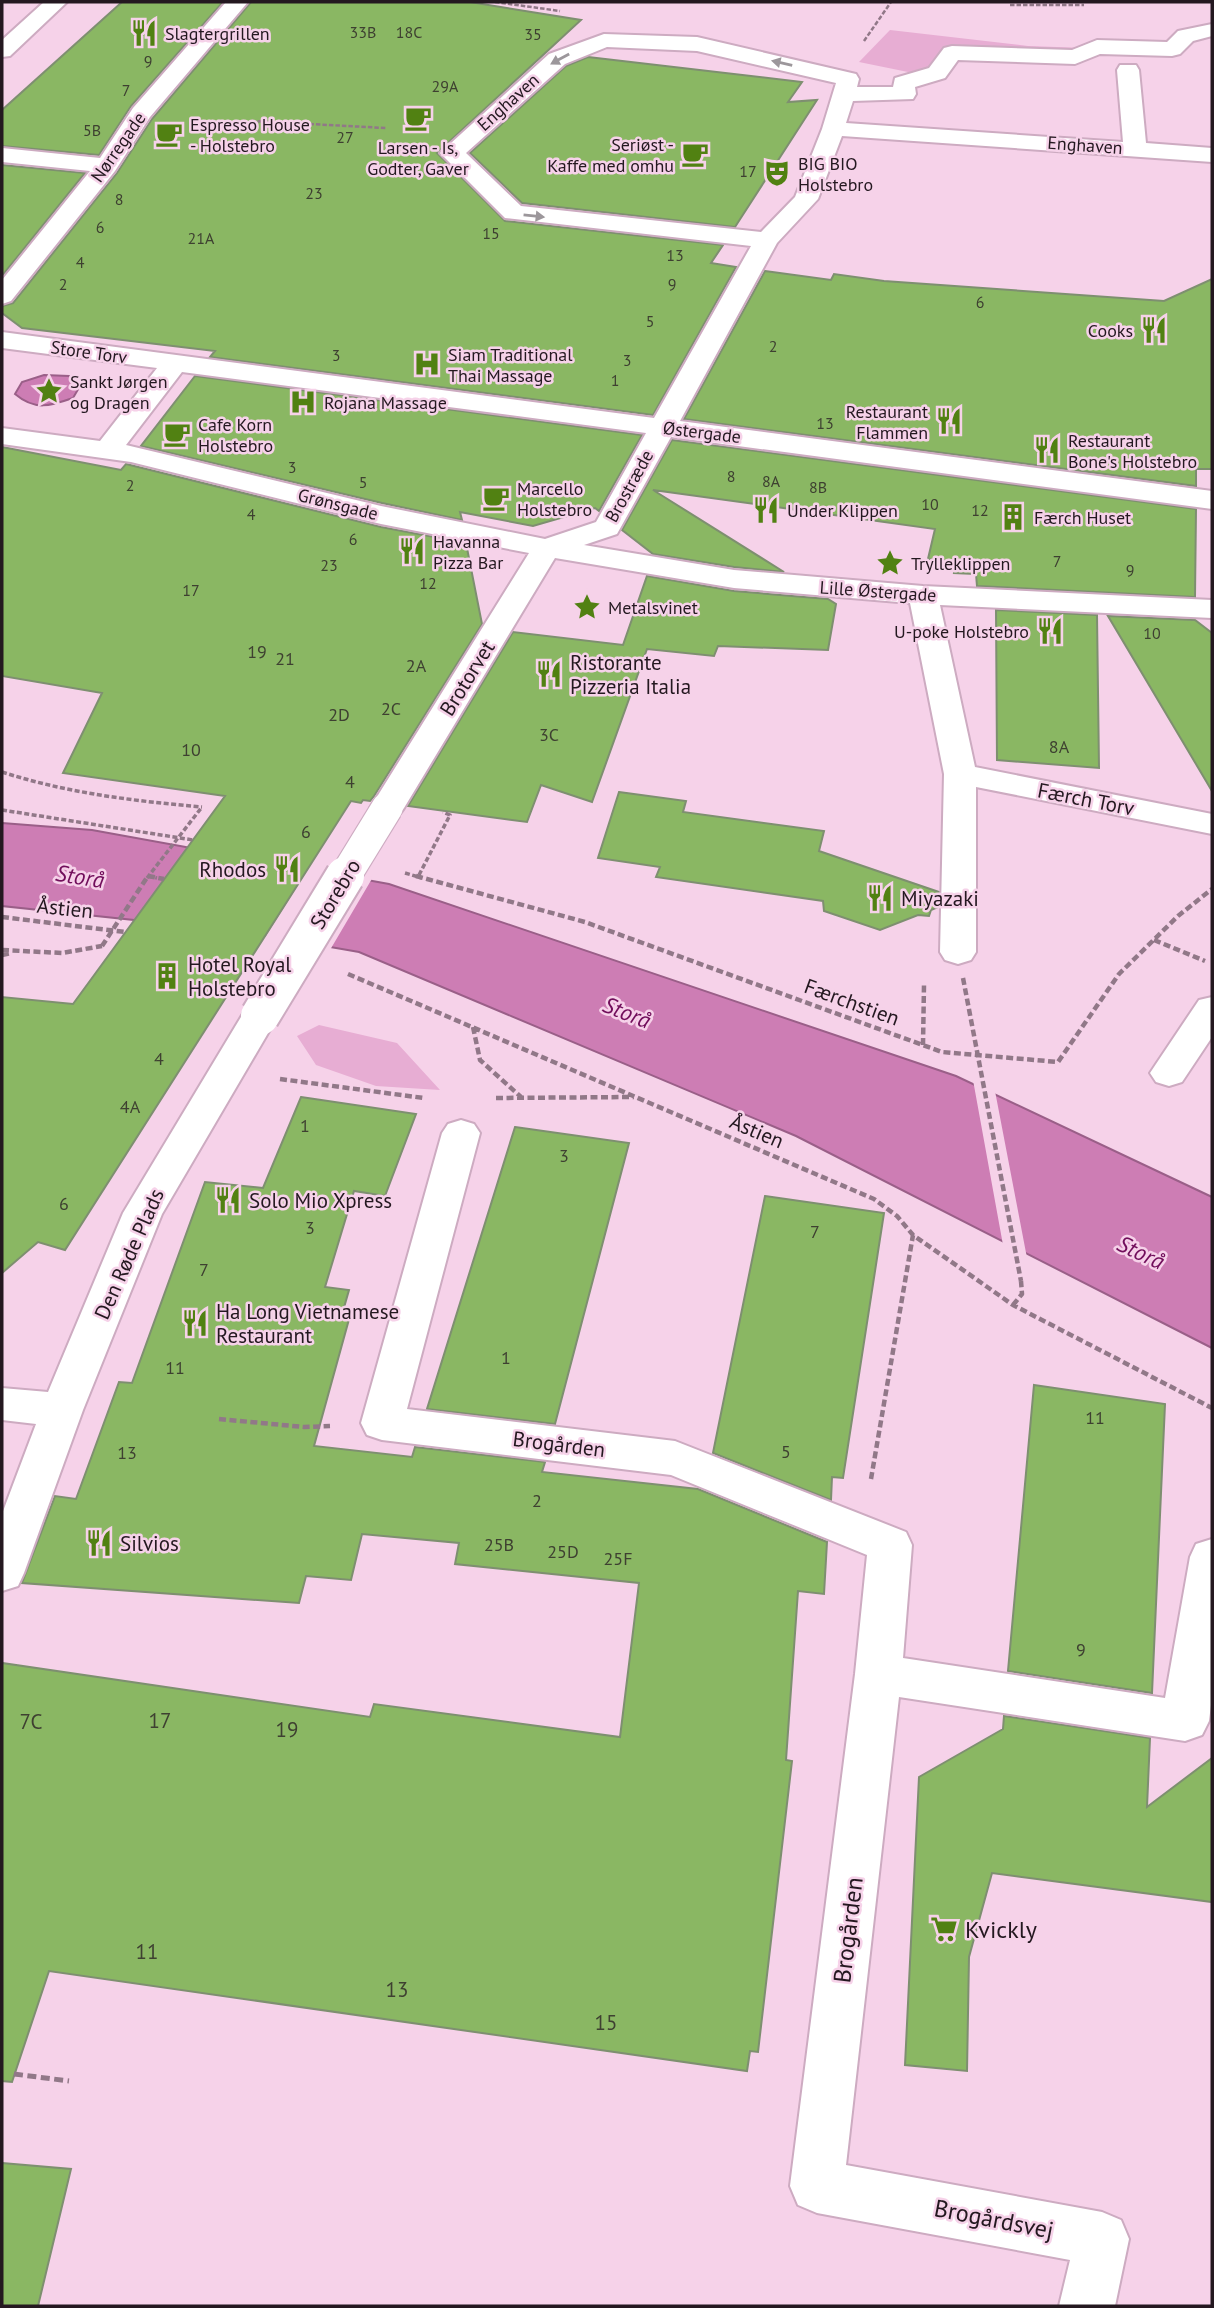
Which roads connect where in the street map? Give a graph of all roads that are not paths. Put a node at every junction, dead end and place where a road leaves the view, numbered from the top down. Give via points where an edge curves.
1 (56, 2) edge
2 (237, 2) edge
3 (1212, 30) edge
4 (2, 51) edge
5 (1129, 70) dead end
6 (846, 86) junction
7 (832, 129) junction
8 (1135, 148) junction
9 (2, 155) edge
10 (1212, 155) edge
11 (107, 166) junction
12 (767, 240) junction
13 (2, 296) edge
14 (2, 340) edge
15 (184, 364) junction
16 (663, 426) junction
17 (2, 436) edge
18 (119, 452) junction
19 (1212, 500) edge
20 (547, 548) junction
21 (923, 595) junction
22 (1212, 609) edge
23 (960, 774) junction
24 (387, 808) joint
25 (1212, 824) edge
26 (961, 965) road end
27 (1212, 1009) edge
28 (260, 1016) joint
29 (1168, 1073) dead end
30 (461, 1133) dead end
31 (2, 1404) edge
32 (62, 1410) junction
33 (1212, 1557) edge
34 (2, 1573) edge
35 (878, 1674) junction
36 (817, 2186) joint
37 (1087, 2306) edge

1 - 4 street
2 - 11 street, Nørregade via 141,113
3 - 6 street via 1186,36 1172,49 1097,47 1075,57 952,53 937,73 903,83 905,94
5 - 8 street
6 - 7 street
6 -> 12 street, Enghaven via 697,44 604,40 557,58 452,153 514,214
7 - 8 street, Enghaven
7 - 12 street via 806,198
8 - 10 street, Enghaven
9 - 11 street
11 - 13 street, Nørregade
12 - 16 street
14 - 15 street, Store Torv
15 - 16 street, Østergade
15 - 18 street
16 - 19 street, Østergade
16 - 20 street, Brostræde via 607,528
17 - 18 street
18 - 20 street, Grønsgade via 381,515
20 - 21 street, Lille Østergade via 734,579
20 - 24 street, Brotorvet
21 - 22 street, Lille Østergade
21 - 23 street
23 - 25 street, Færch Torv
23 - 26 street
24 - 28 street, Storebro, bridge
27 - 29 street
28 - 32 street, Den Røde Plads via 143,1213
30 - 35 street, Brogården via 382,1423 675,1458 890,1545
31 - 32 street
32 - 34 street, Den Røde Plads
33 - 35 street via 1185,1721
35 - 36 street, Brogården
36 - 37 street, Brogårdsvej via 1102,2239

